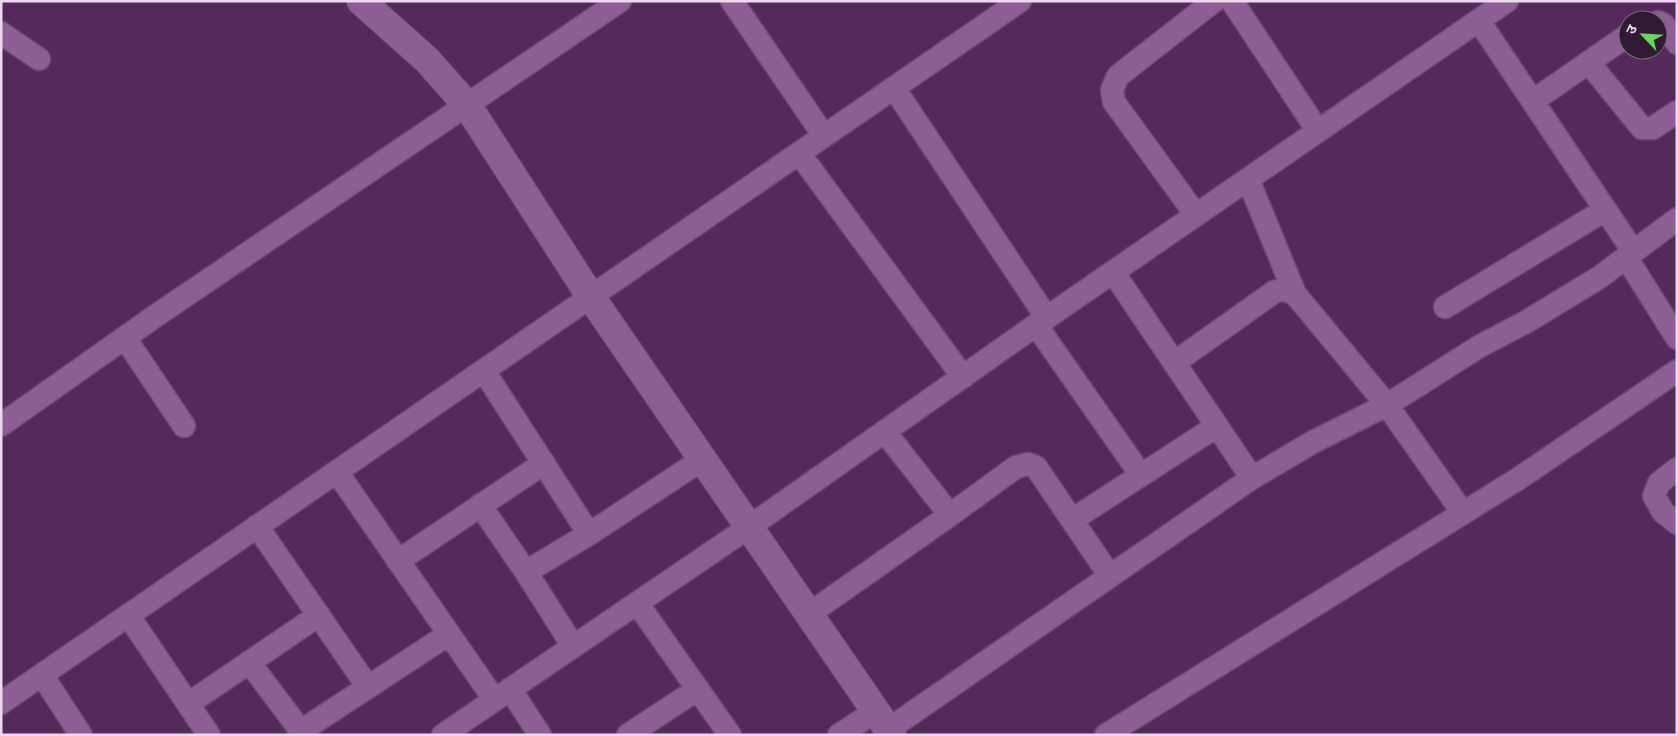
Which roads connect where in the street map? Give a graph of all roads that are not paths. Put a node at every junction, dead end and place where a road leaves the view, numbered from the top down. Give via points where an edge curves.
1 (361, 1) edge
2 (620, 1) edge
3 (732, 1) edge
4 (1020, 1) edge
5 (1214, 1) edge
6 (1232, 1) edge
7 (1507, 1) edge
8 (1479, 21) junction
9 (1668, 30) edge
10 (1, 33) edge
11 (1618, 42) edge
12 (1677, 42) edge
13 (40, 59) dead end
14 (1588, 63) junction
15 (894, 88) junction
16 (1533, 101) junction
17 (467, 105) junction
18 (1677, 112) edge
19 (1318, 131) junction
20 (824, 136) junction
21 (799, 153) junction
22 (1248, 179) junction
23 (1605, 210) junction
24 (1196, 215) junction
25 (1677, 219) edge
26 (1630, 254) junction
27 (1113, 272) junction
28 (1295, 294) junction
29 (591, 297) junction
30 (1445, 307) dead end
31 (1041, 322) junction
32 (125, 338) junction
33 (1677, 338) edge
34 (1174, 363) junction
35 (484, 371) junction
36 (1677, 371) edge
37 (963, 377) junction
38 (1387, 405) junction
39 (1, 425) edge
40 (184, 426) dead end
41 (1217, 426) junction
42 (884, 432) junction
43 (703, 459) junction
44 (544, 463) junction
45 (1677, 469) edge
46 (337, 472) junction
47 (1141, 475) junction
48 (1252, 478) junction
49 (480, 505) junction
50 (1463, 513) junction
51 (950, 515) junction
52 (1072, 520) junction
53 (1677, 524) edge
54 (257, 526) junction
55 (749, 527) junction
56 (589, 534) junction
57 (398, 561) junction
58 (526, 572) junction
59 (1110, 576) junction
60 (636, 603) junction
61 (809, 614) junction
62 (128, 615) junction
63 (319, 615) junction
64 (449, 634) junction
65 (573, 646) junction
66 (249, 662) junction
67 (42, 674) junction
68 (368, 687) junction
69 (698, 689) junction
70 (502, 694) junction
71 (1, 703) edge
72 (188, 704) junction
73 (886, 725) edge
74 (303, 733) edge
75 (81, 735) edge
76 (208, 735) edge
77 (443, 735) edge
78 (540, 735) edge
79 (628, 735) edge
80 (730, 735) edge
81 (839, 735) edge
82 (1106, 735) edge

1 - 17 street via 427,60
2 - 17 street
3 - 20 street
4 - 15 street
5 - 24 street via 1118,76 1112,90 1114,102
6 - 19 street
7 - 8 street
8 - 16 street
8 - 19 street
9 - 12 street
10 - 13 street
11 - 14 street
14 - 16 street
14 - 18 street via 1642,128 1653,128
15 - 20 street
15 - 31 street
16 - 23 street
17 - 29 street
17 - 32 street
19 - 22 street
20 - 21 street
21 - 29 street
21 - 37 street
22 - 24 street
22 - 28 street
23 - 26 street
23 - 30 street
24 - 27 street
25 - 26 street
26 - 33 street
26 - 38 street via 1600,277 1480,346
27 - 31 street
27 - 34 street
28 - 34 street via 1283,289 1274,292
28 - 38 street
29 - 35 street
29 - 43 street
31 - 37 street
31 - 47 street
32 - 39 street
32 - 40 street
34 - 41 street
35 - 44 street
35 - 46 street
36 - 50 street
37 - 42 street
38 - 48 street via 1313,442
38 - 50 street
41 - 47 street
41 - 48 street
42 - 51 street
42 - 55 street
43 - 55 street
43 - 56 street
44 - 49 street
44 - 56 street
45 - 53 street via 1659,483 1654,496 1662,512
46 - 54 street
46 - 57 street
47 - 52 street
48 - 59 street
49 - 57 street
49 - 58 street
50 - 82 street
51 - 52 street via 1016,467 1028,464 1036,467
51 - 61 street
52 - 59 street
54 - 62 street
54 - 63 street
55 - 60 street
55 - 61 street
56 - 58 street
57 - 64 street
58 - 65 street
59 - 73 street
60 - 65 street
60 - 69 street
61 - 73 street
62 - 67 street
62 - 72 street
63 - 66 street
63 - 68 street
64 - 68 street
64 - 70 street
65 - 70 street
66 - 72 street
66 - 74 street
67 - 71 street
67 - 75 street
68 - 74 street
69 - 79 street
69 - 80 street
70 - 77 street
70 - 78 street
72 - 76 street
73 - 81 street

